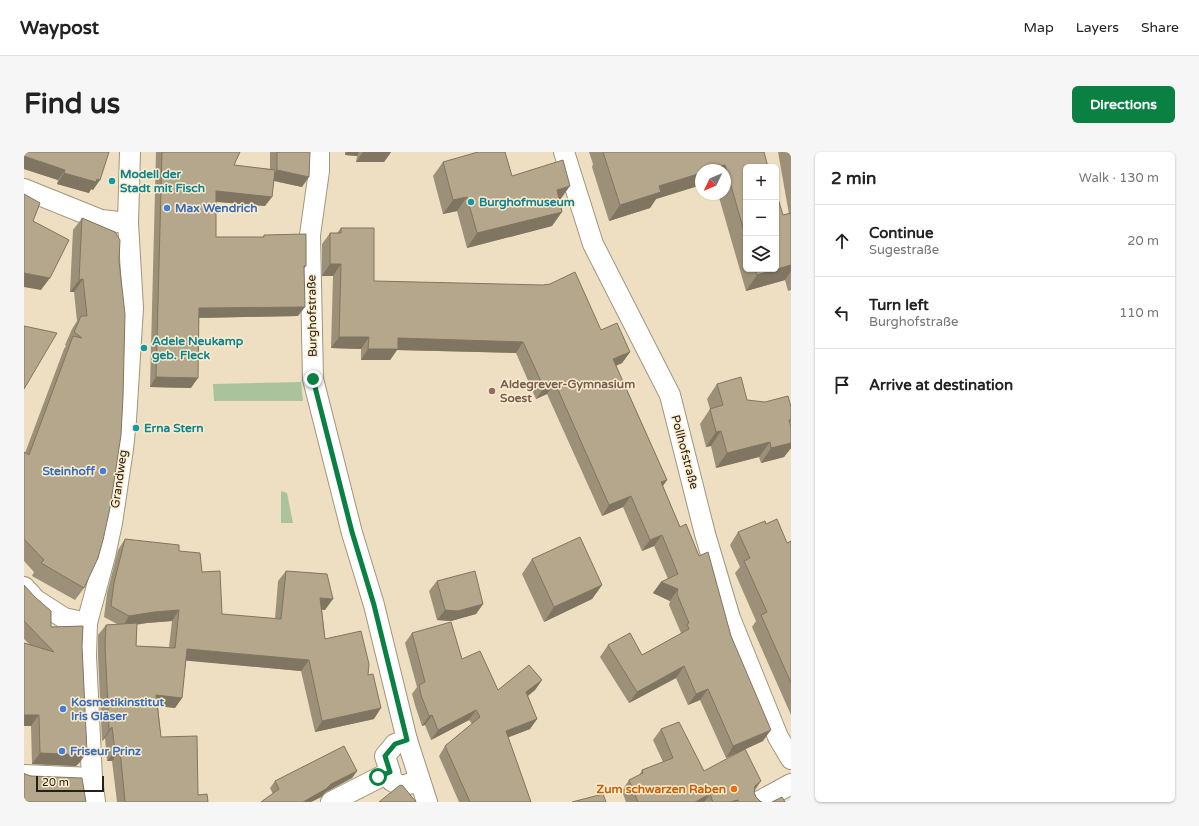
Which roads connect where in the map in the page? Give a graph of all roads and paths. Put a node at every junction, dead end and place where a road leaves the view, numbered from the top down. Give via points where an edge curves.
1 (130, 152) edge
2 (319, 152) edge
3 (564, 152) edge
4 (24, 189) edge
5 (128, 223) junction
6 (24, 587) edge
7 (87, 623) junction
8 (407, 740) junction
9 (791, 758) edge
10 (390, 772) junction
11 (24, 775) edge
12 (92, 778) junction
13 (420, 781) junction
14 (791, 784) edge
15 (95, 802) edge
16 (331, 802) edge
17 (427, 802) edge
18 (758, 802) edge

1 - 5 street, Grandweg
2 - 8 street, Burghofstraße via 310,235 313,379 352,532 374,605
3 - 9 street, Pollhofstraße via 593,244 670,395 705,534 730,618 778,737
4 - 5 street via 100,220
5 - 7 street, Grandweg via 133,308 123,449 112,523
6 - 7 street via 36,600 64,618
7 - 12 street, Grandweg via 86,656
8 - 10 street via 395,744 385,756
8 - 13 street, Burghofstraße
10 - 13 street via 392,781 401,786
10 - 16 street
11 - 12 street
12 - 15 street, Grandweg
13 - 17 street, Burghofstraße
14 - 18 street

